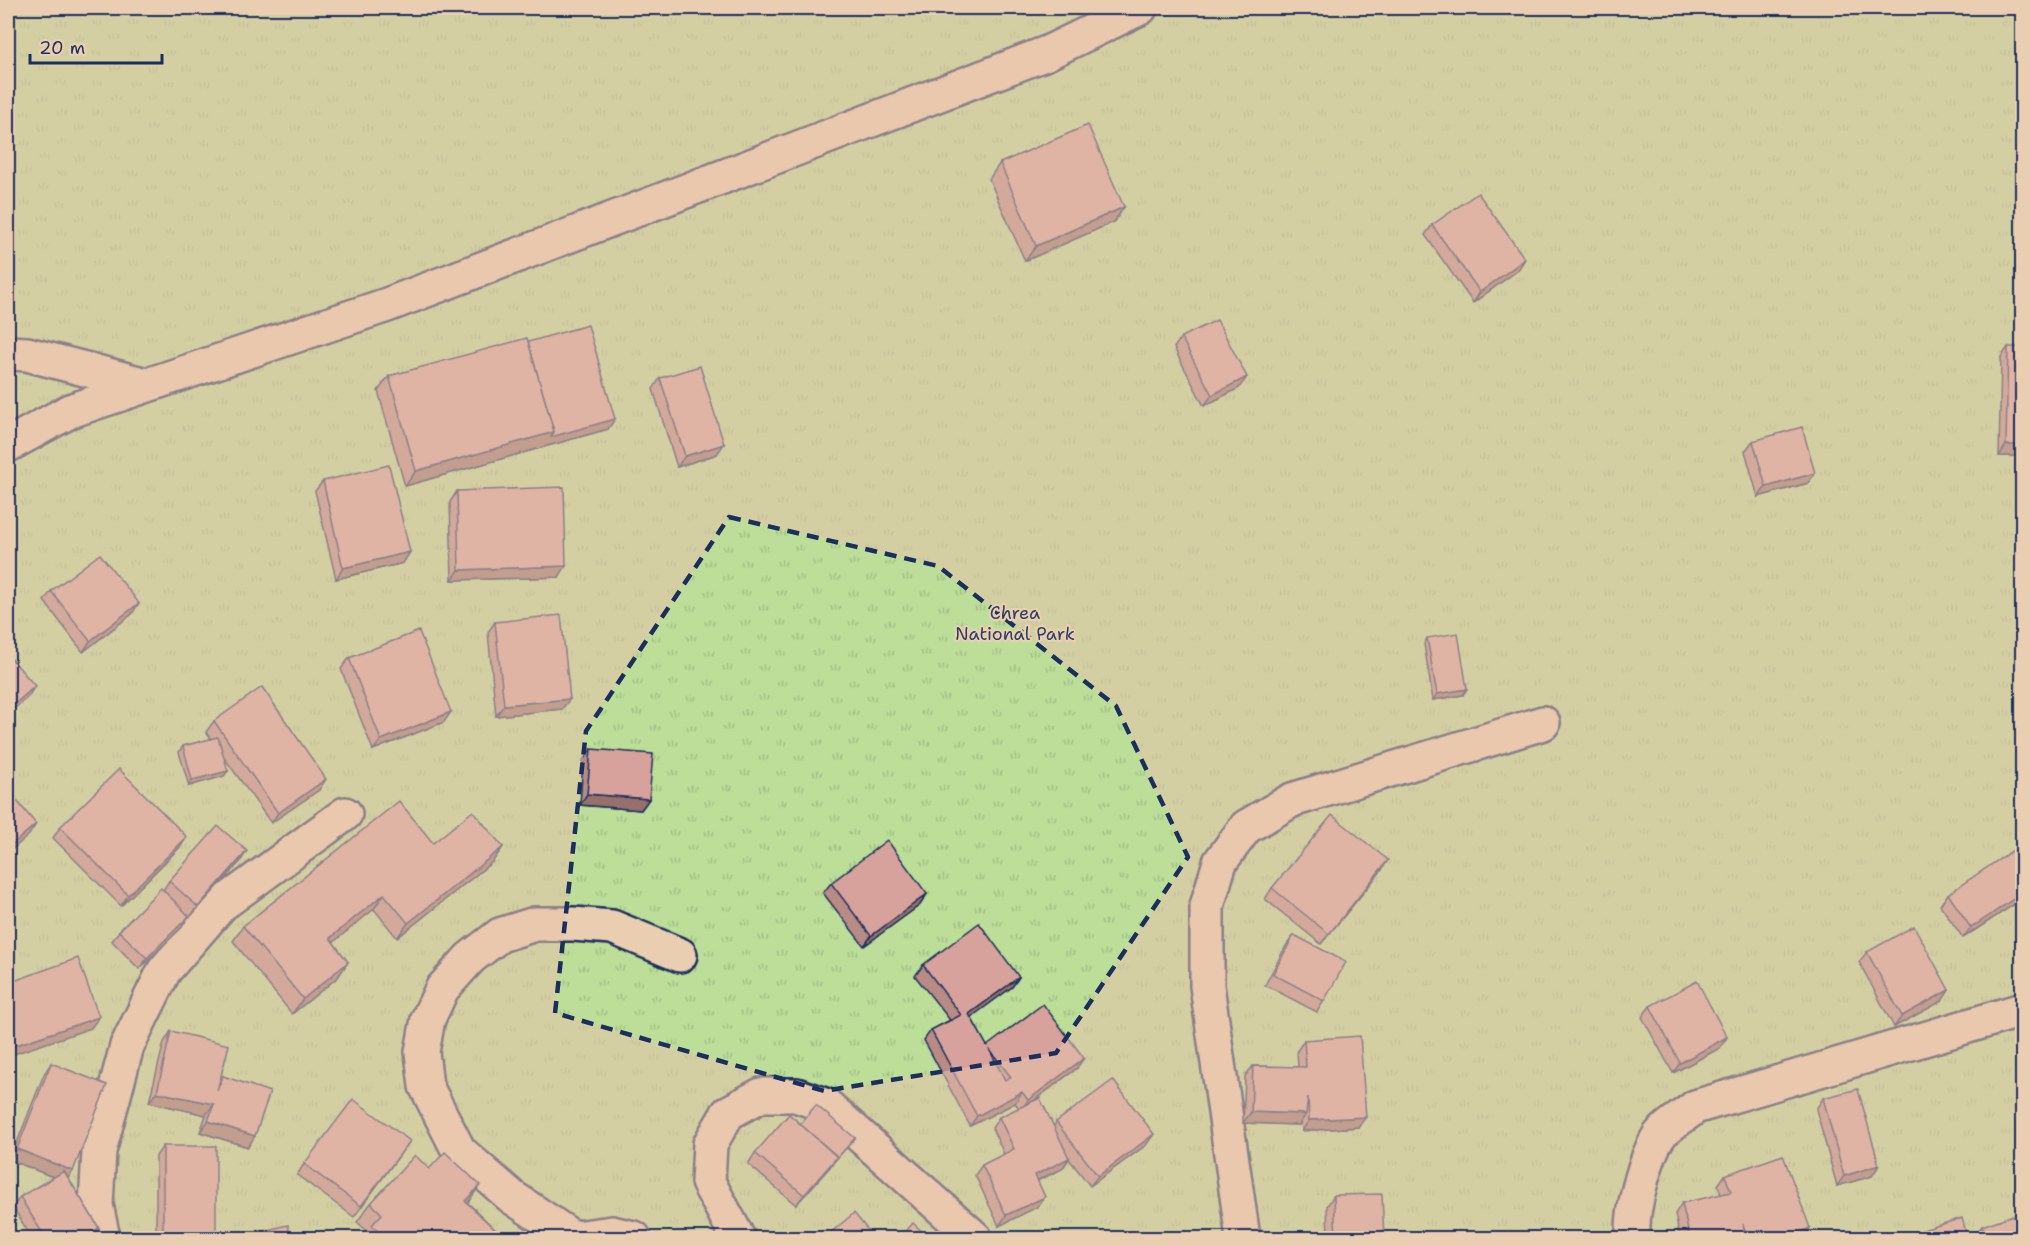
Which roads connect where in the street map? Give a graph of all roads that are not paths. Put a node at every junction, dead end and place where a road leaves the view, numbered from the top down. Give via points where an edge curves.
1 (1140, 8) edge
2 (8, 353) edge
3 (146, 385) junction
4 (8, 445) edge
5 (1543, 723) dead end
6 (345, 814) dead end
7 (680, 955) dead end
8 (2022, 1010) edge
9 (103, 1239) edge
10 (574, 1239) edge
11 (634, 1239) edge
12 (738, 1239) edge
13 (975, 1239) edge
14 (1243, 1239) edge
15 (1634, 1239) edge

1 - 3 street via 1047,53 387,305
2 - 3 street via 27,354
3 - 4 street via 70,411
5 - 14 street via 1292,800 1246,828 1220,862 1207,906 1207,986
6 - 9 street via 221,905 164,971 127,1046 99,1150 96,1205
7 - 10 street via 612,927 535,924 500,935 470,958 442,989 428,1019 422,1052 426,1086 459,1150 512,1197
8 - 15 street via 1695,1107 1659,1134 1642,1179 1632,1229
10 - 11 street via 612,1233
12 - 13 street via 708,1182 710,1144 728,1113 761,1095 796,1095 827,1106

